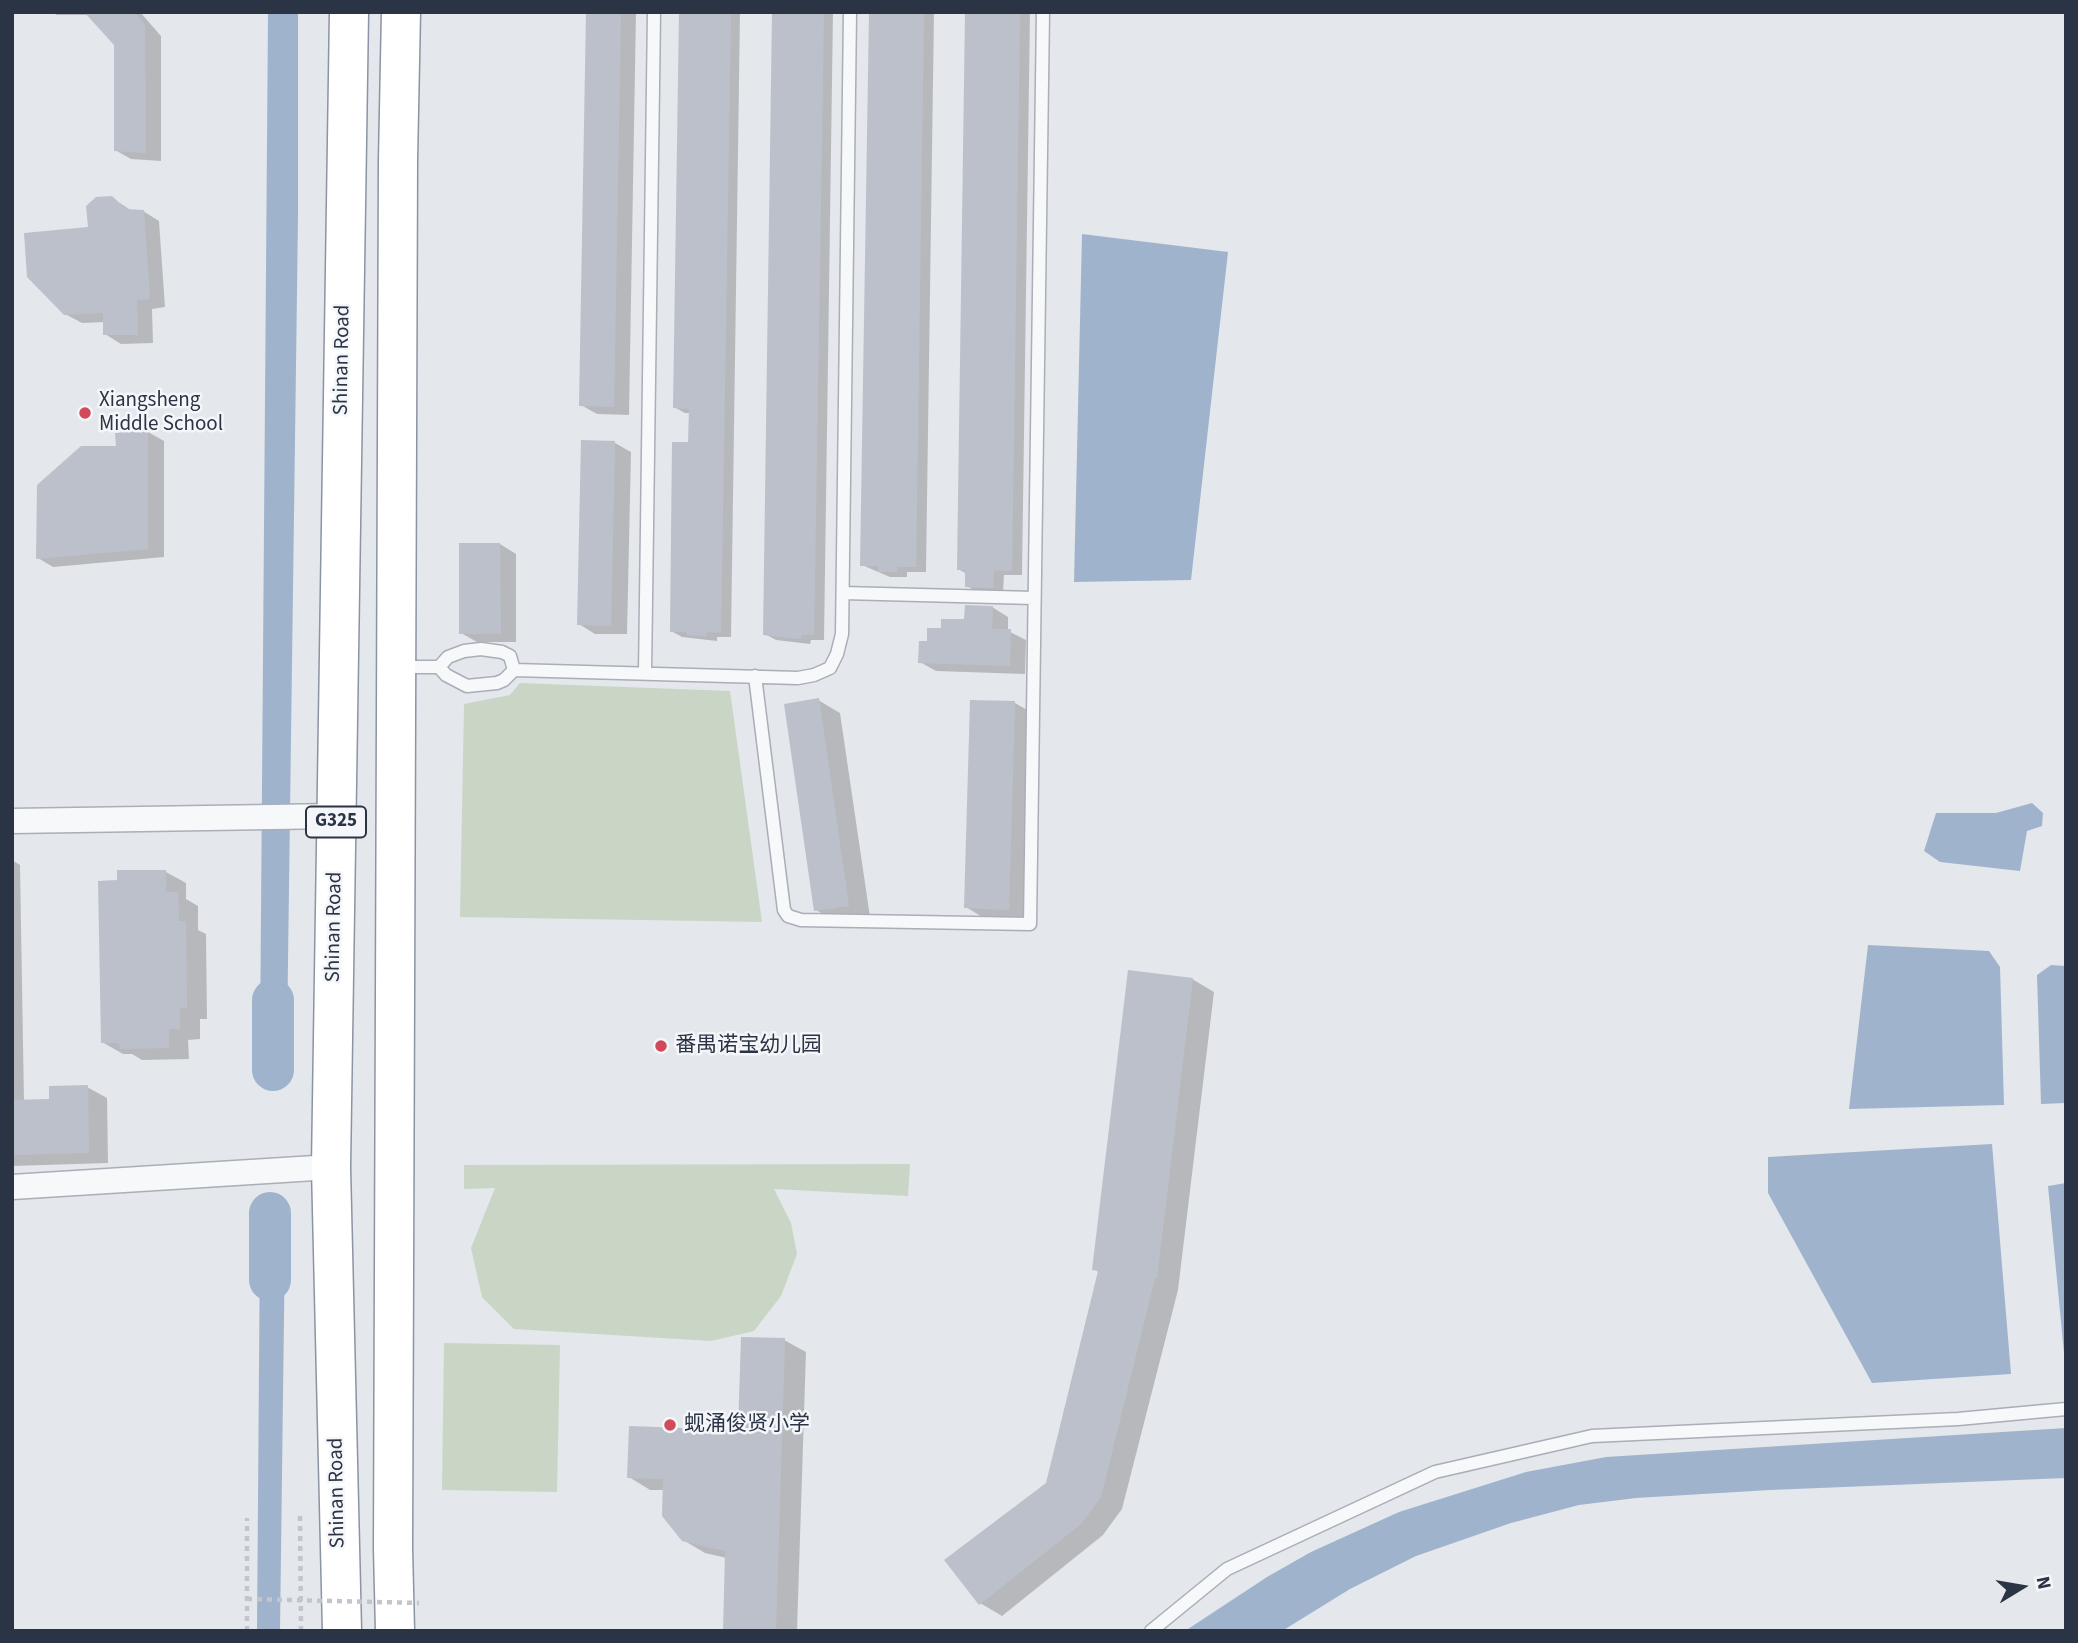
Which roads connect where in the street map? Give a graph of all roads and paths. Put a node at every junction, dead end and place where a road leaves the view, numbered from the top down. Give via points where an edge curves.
1 (349, 12) edge
2 (401, 12) edge
3 (654, 12) edge
4 (850, 12) edge
5 (1043, 12) edge
6 (843, 593) junction
7 (1034, 598) junction
8 (396, 667) junction
9 (439, 667) junction
10 (514, 670) junction
11 (645, 673) junction
12 (755, 676) junction
13 (319, 815) junction
14 (12, 821) edge
15 (331, 1167) junction
16 (12, 1187) edge
17 (2066, 1409) edge
18 (300, 1516) dead end
19 (247, 1518) dead end
20 (247, 1599) junction
21 (301, 1601) junction
22 (407, 1617) edge
23 (247, 1631) edge
24 (301, 1631) edge
25 (342, 1631) edge
26 (1151, 1631) edge

1 - 13 highway, Shinan Road / G325
2 - 8 highway, G325
3 - 11 lane
4 - 6 lane
5 - 7 lane
6 - 7 lane
6 - 12 lane via 842,634 830,668 797,677
7 - 12 lane via 1030,924 801,920 788,916
8 - 9 lane
8 - 22 highway, G325 via 393,1534
9 - 10 lane via 467,686 497,683
9 - 10 lane via 448,657 481,649 510,656
10 - 11 lane
11 - 12 lane
13 - 14 street
13 - 15 highway, Shinan Road / G325
15 - 16 street
15 - 25 highway, Shinan Road / G325
17 - 26 lane via 1958,1419 1592,1436 1435,1472 1227,1569
18 - 21 path
19 - 20 path
20 - 21 path, bridge
20 - 23 path
21 - 22 path, bridge
21 - 24 path

